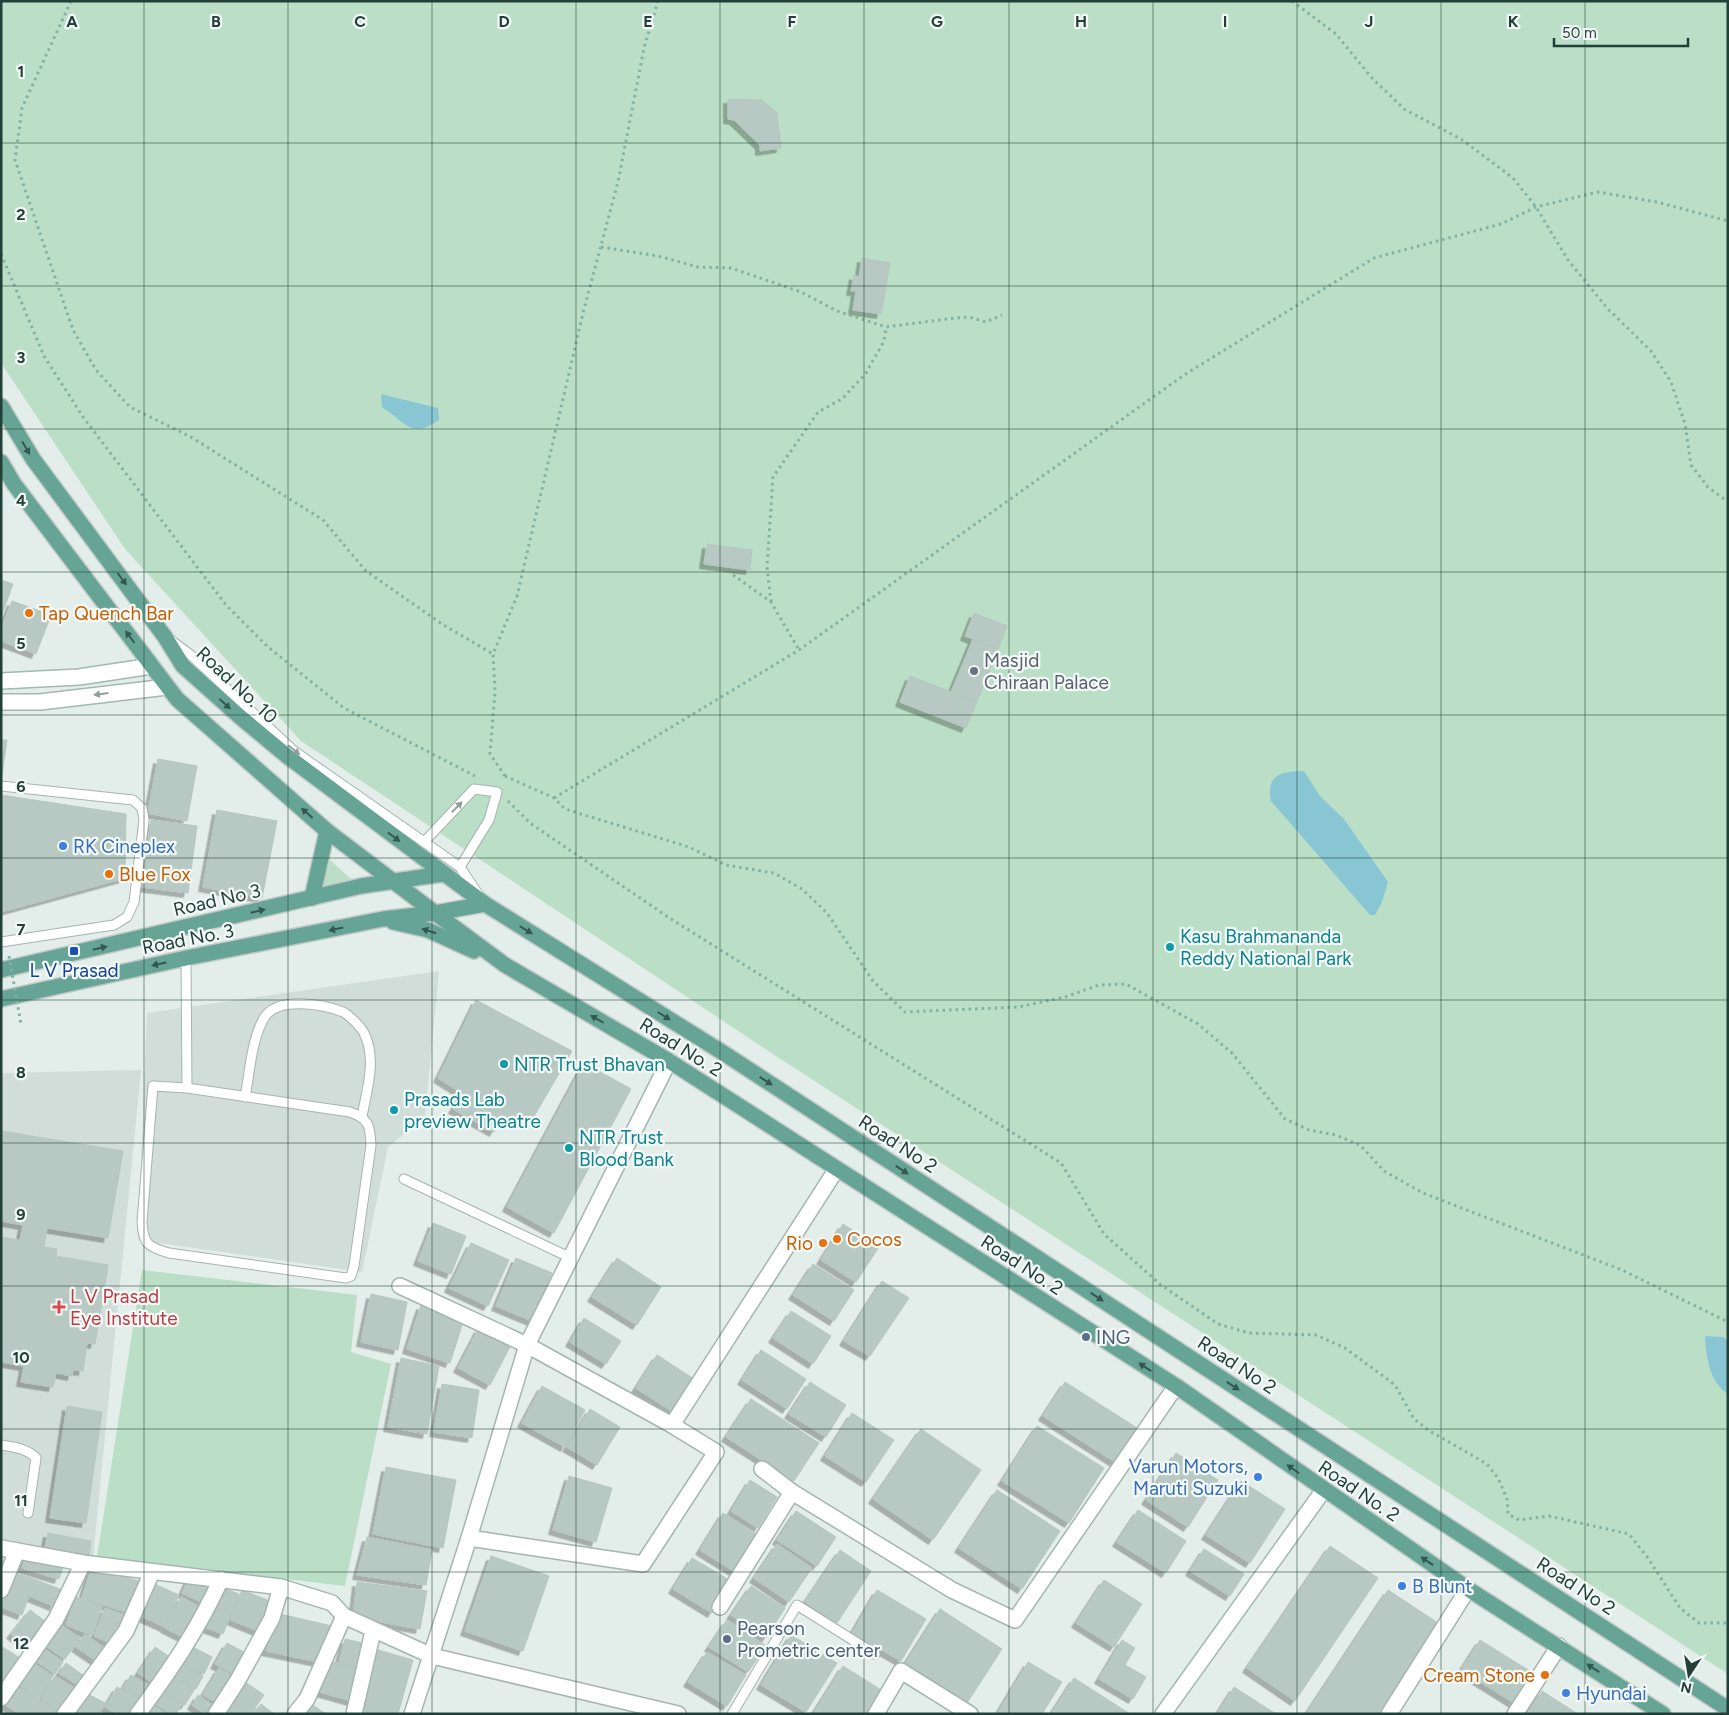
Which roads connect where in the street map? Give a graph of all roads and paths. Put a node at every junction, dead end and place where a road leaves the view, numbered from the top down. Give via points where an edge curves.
1 (71, 1) edge
2 (658, 1) edge
3 (1292, 1) edge
4 (1536, 207) junction
5 (1728, 221) edge
6 (601, 247) junction
7 (1, 254) edge
8 (1002, 315) dead end
9 (886, 327) junction
10 (1, 406) edge
11 (1, 462) edge
12 (1728, 502) edge
13 (733, 575) dead end
14 (771, 602) junction
15 (166, 637) junction
16 (799, 650) junction
17 (493, 654) junction
18 (152, 666) junction
19 (1, 681) edge
20 (167, 687) junction
21 (1, 702) edge
22 (1, 786) edge
23 (497, 792) junction
24 (554, 798) junction
25 (328, 831) junction
26 (424, 842) junction
27 (460, 867) junction
28 (443, 874) junction
29 (396, 882) junction
30 (312, 898) junction
31 (485, 904) junction
32 (435, 913) junction
33 (383, 919) junction
34 (1, 942) edge
35 (9, 956) dead end
36 (186, 958) junction
37 (505, 965) junction
38 (1, 970) edge
39 (1, 999) edge
40 (21, 1024) dead end
41 (670, 1062) junction
42 (187, 1088) junction
43 (245, 1096) junction
44 (362, 1116) junction
45 (836, 1170) junction
46 (404, 1179) dead end
47 (571, 1258) junction
48 (400, 1286) dead end
49 (1728, 1322) edge
50 (527, 1345) junction
51 (1176, 1386) junction
52 (672, 1425) junction
53 (1, 1446) edge
54 (762, 1469) dead end
55 (1324, 1491) junction
56 (792, 1492) junction
57 (28, 1513) dead end
58 (470, 1538) junction
59 (1, 1548) edge
60 (17, 1551) junction
61 (82, 1563) junction
62 (152, 1572) junction
63 (221, 1578) junction
64 (281, 1587) junction
65 (1468, 1589) junction
66 (1, 1590) edge
67 (720, 1607) dead end
68 (344, 1616) junction
69 (1728, 1623) edge
70 (373, 1631) junction
71 (1559, 1646) junction
72 (875, 1654) dead end
73 (432, 1656) junction
74 (1, 1698) edge
75 (1728, 1709) edge
76 (65, 1714) edge
77 (138, 1714) edge
78 (216, 1714) edge
79 (295, 1714) edge
80 (354, 1714) edge
81 (412, 1714) edge
82 (678, 1714) edge
83 (732, 1714) edge
84 (876, 1714) edge
85 (970, 1714) edge
86 (1163, 1714) edge
87 (1389, 1714) edge
88 (1515, 1714) edge
89 (1663, 1714) edge

1 - 17 path via 22,108 15,160 73,330 96,370 130,407 191,437 323,520 366,571 442,624
2 - 6 path via 644,48 618,182
3 - 4 path via 1336,34 1371,77 1404,109 1468,144 1513,178
4 - 5 path via 1598,192 1657,202
4 - 12 path via 1568,260 1601,302 1652,351 1671,382 1685,424 1691,465 1708,487
4 - 16 path via 1501,224 1374,258 1184,375
6 - 9 path via 658,256 698,267 731,268
6 - 17 path via 517,596
7 - 23 path via 44,356 84,417 226,605 268,646 344,708 479,778
8 - 9 path via 986,322 969,317
9 - 14 path via 884,341 866,372 842,399 818,412 773,477 767,567
10 -> 15 main road, Road No. 10 via 33,459
18 -> 11 main road via 14,484
13 - 14 path
14 - 16 path
15 -> 26 lane via 192,656 294,751
15 -> 28 main road, Road No. 10 via 183,666 238,716
16 - 24 path
17 - 24 path via 490,754 505,776
18 - 19 street via 79,677
18 - 20 main road
20 -> 21 street via 40,702
25 -> 20 main road
22 - 34 lane via 133,800 142,808 144,820 134,902 127,917 114,925
26 -> 23 lane via 474,789
23 - 27 lane via 489,820
23 - 69 path via 530,823 671,919 1061,1163 1104,1234 1161,1285 1218,1324 1249,1333 1316,1336 1345,1348 1395,1385 1414,1419 1486,1464 1498,1478 1507,1499 1508,1514 1519,1520 1548,1516 1629,1534 1680,1608 1699,1623
24 - 49 path via 565,809 688,847 726,865 774,873 802,889 827,913 873,981 905,1012 1018,1007 1065,997 1099,985 1126,984 1198,1024 1232,1053 1285,1119 1309,1130 1336,1135 1360,1145 1384,1172 1423,1193 1622,1270
25 - 29 main road, Road No. 2
25 - 30 main road
26 - 27 lane
27 - 31 lane
28 - 29 main road, Road No 3
28 - 31 main road
29 - 30 main road, Road No 3 via 361,886
29 - 32 main road, Road No. 2
38 -> 30 main road, Road No 3
31 - 32 main road, Road No. 3
31 -> 75 main road, Road No 2 via 725,1054
32 - 33 main road, Road No. 3
32 - 37 main road, Road No. 2
33 -> 36 main road, Road No. 3
37 -> 33 main road via 428,930
35 - 40 path, bridge
36 -> 39 main road, Road No. 3
36 - 42 lane
41 -> 37 main road, Road No. 2
41 - 45 main road, Road No. 2
41 - 47 street
42 - 43 lane
42 - 44 lane via 153,1086 142,1237 148,1245 169,1252 346,1278 351,1276 371,1145 371,1130
43 - 44 lane
43 - 44 lane via 256,1038 264,1017 279,1006 301,1003 344,1012 363,1031 370,1050 370,1074
51 -> 45 main road, Road No. 2
45 - 52 street
46 - 47 lane
47 - 50 street
48 - 50 street
50 - 52 street
50 - 58 street
55 -> 51 main road, Road No. 2
51 - 56 street via 1015,1620 952,1590
52 - 58 street via 716,1452 643,1564
53 - 57 lane via 18,1447 36,1458
54 - 56 street
65 -> 55 main road, Road No. 2
55 - 86 street
56 - 67 street
58 - 73 street
59 - 60 street
60 - 61 street
60 - 66 street
61 - 62 street
61 - 74 street via 56,1618
62 - 63 street
62 - 76 street via 123,1637
63 - 64 street
63 - 77 street via 202,1620
64 - 68 street via 332,1603
64 - 78 street via 272,1618
65 - 71 main road, Road No. 2
65 - 87 street
68 - 70 street
68 - 79 street via 307,1699
70 - 73 street
70 - 80 street
71 - 88 street
89 -> 71 main road, Road No. 2
72 - 83 lane via 797,1605
73 - 81 street
73 - 82 street
84 - 85 street via 902,1671

